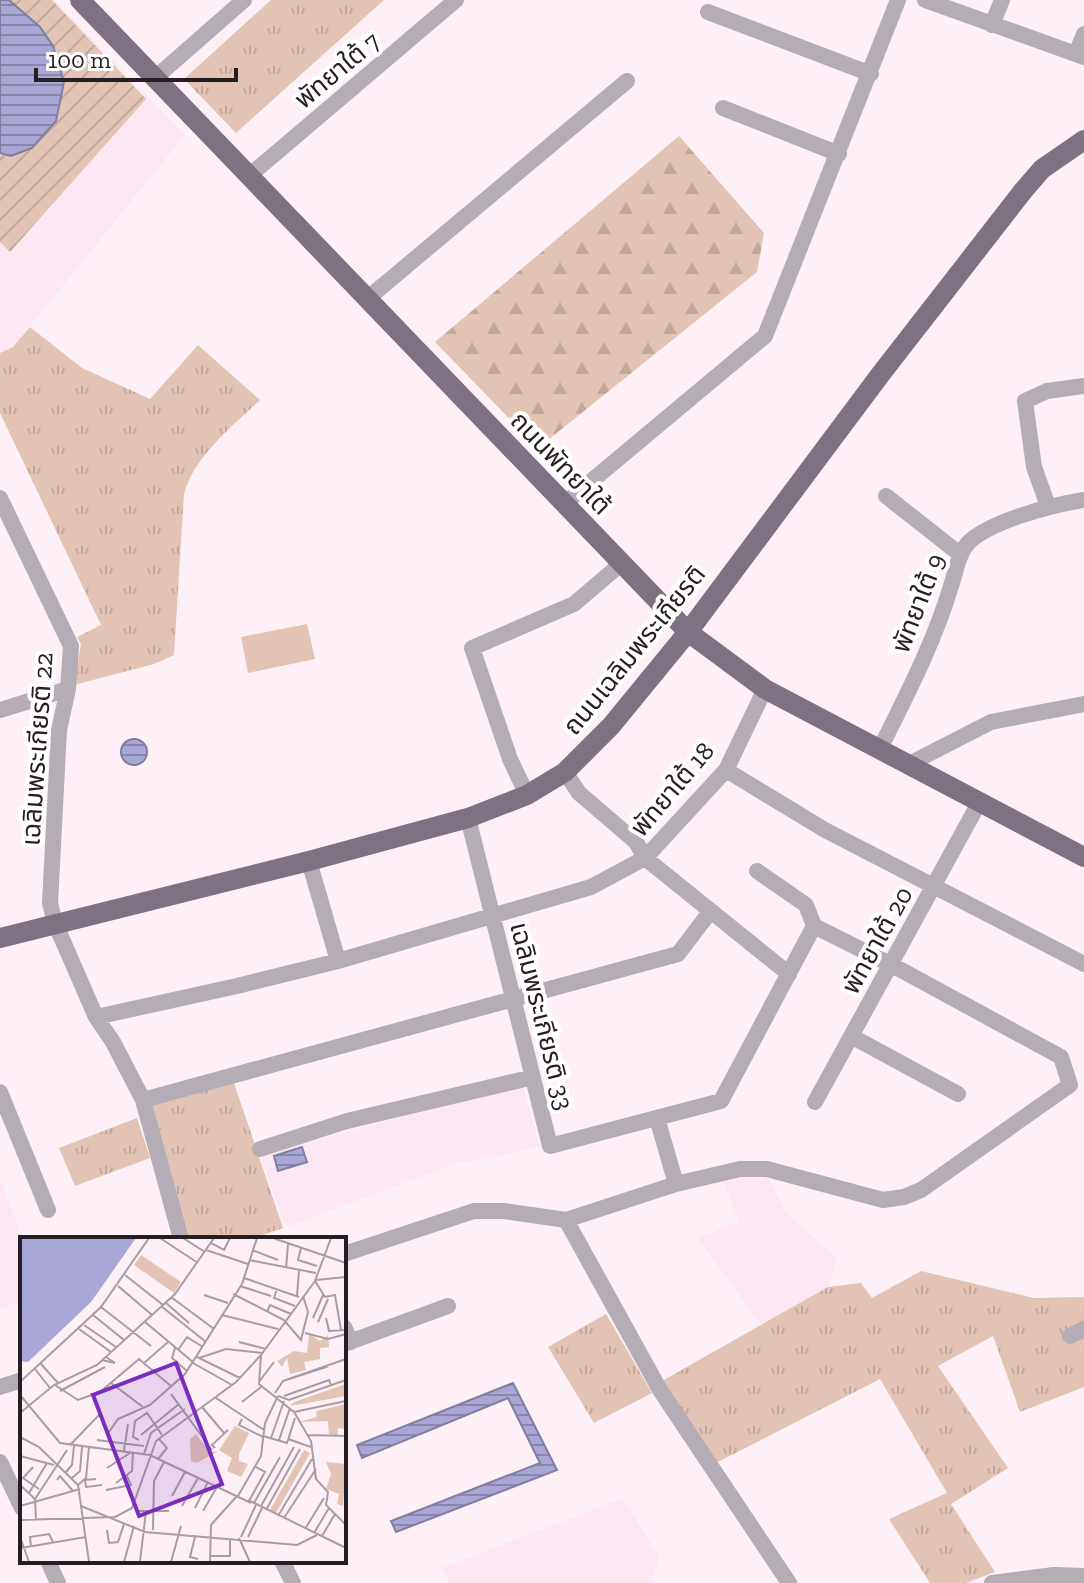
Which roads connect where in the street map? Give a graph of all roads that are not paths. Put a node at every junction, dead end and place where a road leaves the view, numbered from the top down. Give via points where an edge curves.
1 (80, 0) edge
2 (244, 0) edge
3 (456, 0) edge
4 (898, 0) edge
5 (925, 0) edge
6 (1002, 0) edge
7 (708, 12) dead end
8 (992, 25) junction
9 (1084, 34) edge
10 (1080, 55) edge
11 (871, 74) junction
12 (155, 78) junction
13 (627, 81) dead end
14 (723, 108) dead end
15 (1084, 140) edge
16 (839, 154) junction
17 (249, 176) junction
18 (367, 299) junction
19 (1084, 386) edge
20 (886, 496) dead end
21 (0, 498) edge
22 (1084, 500) edge
23 (564, 504) junction
24 (1048, 506) junction
25 (961, 555) junction
26 (622, 563) junction
27 (688, 632) junction
28 (68, 689) junction
29 (765, 689) junction
30 (1084, 704) edge
31 (0, 710) edge
32 (880, 749) junction
33 (909, 764) junction
34 (726, 770) junction
35 (565, 772) junction
36 (527, 795) junction
37 (980, 801) junction
38 (468, 818) junction
39 (1084, 857) edge
40 (645, 858) junction
41 (309, 861) junction
42 (757, 871) dead end
43 (934, 889) junction
44 (710, 912) junction
45 (493, 917) junction
46 (55, 923) junction
47 (814, 926) junction
48 (0, 938) edge
49 (1082, 959) edge
50 (338, 961) junction
51 (892, 965) junction
52 (789, 974) junction
53 (514, 999) junction
54 (96, 1017) junction
55 (851, 1036) junction
56 (533, 1077) junction
57 (1077, 1086) edge
58 (0, 1092) edge
59 (958, 1094) dead end
60 (143, 1100) junction
61 (815, 1102) dead end
62 (657, 1118) junction
63 (260, 1149) dead end
64 (676, 1184) junction
65 (48, 1210) dead end
66 (566, 1220) junction
67 (180, 1237) edge
68 (346, 1253) edge
69 (448, 1306) dead end
70 (346, 1338) edge
71 (20, 1381) edge
72 (0, 1387) edge
73 (0, 1462) edge
74 (20, 1504) edge
75 (49, 1563) edge
76 (283, 1563) edge
77 (1084, 1576) edge
78 (58, 1583) edge
79 (293, 1583) edge
80 (789, 1583) edge
81 (992, 1583) edge

1 - 12 main road, ถนนพัทยาใต้
2 - 12 street
3 - 17 street, พัทยาใต้ 7
4 - 11 street
5 - 8 street
6 - 8 street
7 - 11 street
8 - 10 street
9 - 10 street
11 - 16 street
12 - 17 main road, ถนนพัทยาใต้
13 - 18 street
14 - 16 street
15 - 27 main road, ถนนเฉลิมพระเกียรติ via 1042,169 1023,191
16 - 23 street via 765,336
17 - 18 main road, ถนนพัทยาใต้
18 - 23 main road, ถนนพัทยาใต้
19 - 24 street via 1047,391 1025,401 1034,467
20 - 25 street
21 - 28 street, เฉลิมพระเกียรติ 22 via 71,646
22 - 24 street, พัทยาใต้ 9
23 - 26 main road, ถนนพัทยาใต้
24 - 25 street, พัทยาใต้ 9 via 986,531 968,542
25 - 32 street, พัทยาใต้ 9 via 920,668
26 - 27 main road, ถนนพัทยาใต้
26 - 36 street via 574,604 472,648
27 - 29 main road, ถนนพัทยาใต้
27 - 35 main road, ถนนเฉลิมพระเกียรติ via 611,726
28 - 31 street
28 - 46 street, เฉลิมพระเกียรติ 22 via 59,730 50,903
29 - 32 main road, ถนนพัทยาใต้
29 - 34 street, พัทยาใต้ 18
30 - 33 street via 991,722
32 - 33 main road, ถนนพัทยาใต้
33 - 37 main road, ถนนพัทยาใต้
34 - 40 street, พัทยาใต้ 18
34 - 43 street
35 - 36 main road, ถนนเฉลิมพระเกียรติ
35 - 40 street via 579,793 636,842
36 - 38 main road, ถนนเฉลิมพระเกียรติ
37 - 39 main road, ถนนพัทยาใต้
37 - 43 street, พัทยาใต้ 20
38 - 41 main road, ถนนเฉลิมพระเกียรติ
38 - 45 street, เฉลิมพระเกียรติ 33
40 - 44 street
40 - 45 street, พัทยาใต้ 18 via 591,887
41 - 46 main road, ถนนเฉลิมพระเกียรติ
41 - 50 street
42 - 47 street via 806,905
43 - 49 street
43 - 51 street, พัทยาใต้ 20
44 - 52 street
44 - 53 street via 678,954
45 - 50 street, พัทยาใต้ 18
45 - 53 street, เฉลิมพระเกียรติ 33
46 - 48 main road, ถนนเฉลิมพระเกียรติ
46 - 54 street, เฉลิมพระเกียรติ 22
47 - 51 street
47 - 52 street
50 - 54 street, พัทยาใต้ 18
51 - 55 street, พัทยาใต้ 20
51 - 57 street via 1061,1057
52 - 62 street via 721,1101
53 - 56 street, เฉลิมพระเกียรติ 33
53 - 60 street
54 - 60 street, เฉลิมพระเกียรติ 22
55 - 59 street
55 - 61 street, พัทยาใต้ 20
56 - 62 street, เฉลิมพระเกียรติ 33 via 550,1146
56 - 63 street via 347,1121
57 - 64 street via 904,1197 883,1200 767,1169 740,1169
58 - 65 street
60 - 67 street, เฉลิมพระเกียรติ 22
62 - 64 street
64 - 66 street
66 - 68 street via 474,1211
66 - 80 street via 660,1390
69 - 70 street
71 - 72 street
73 - 74 street
75 - 78 street
76 - 79 street
77 - 81 street

